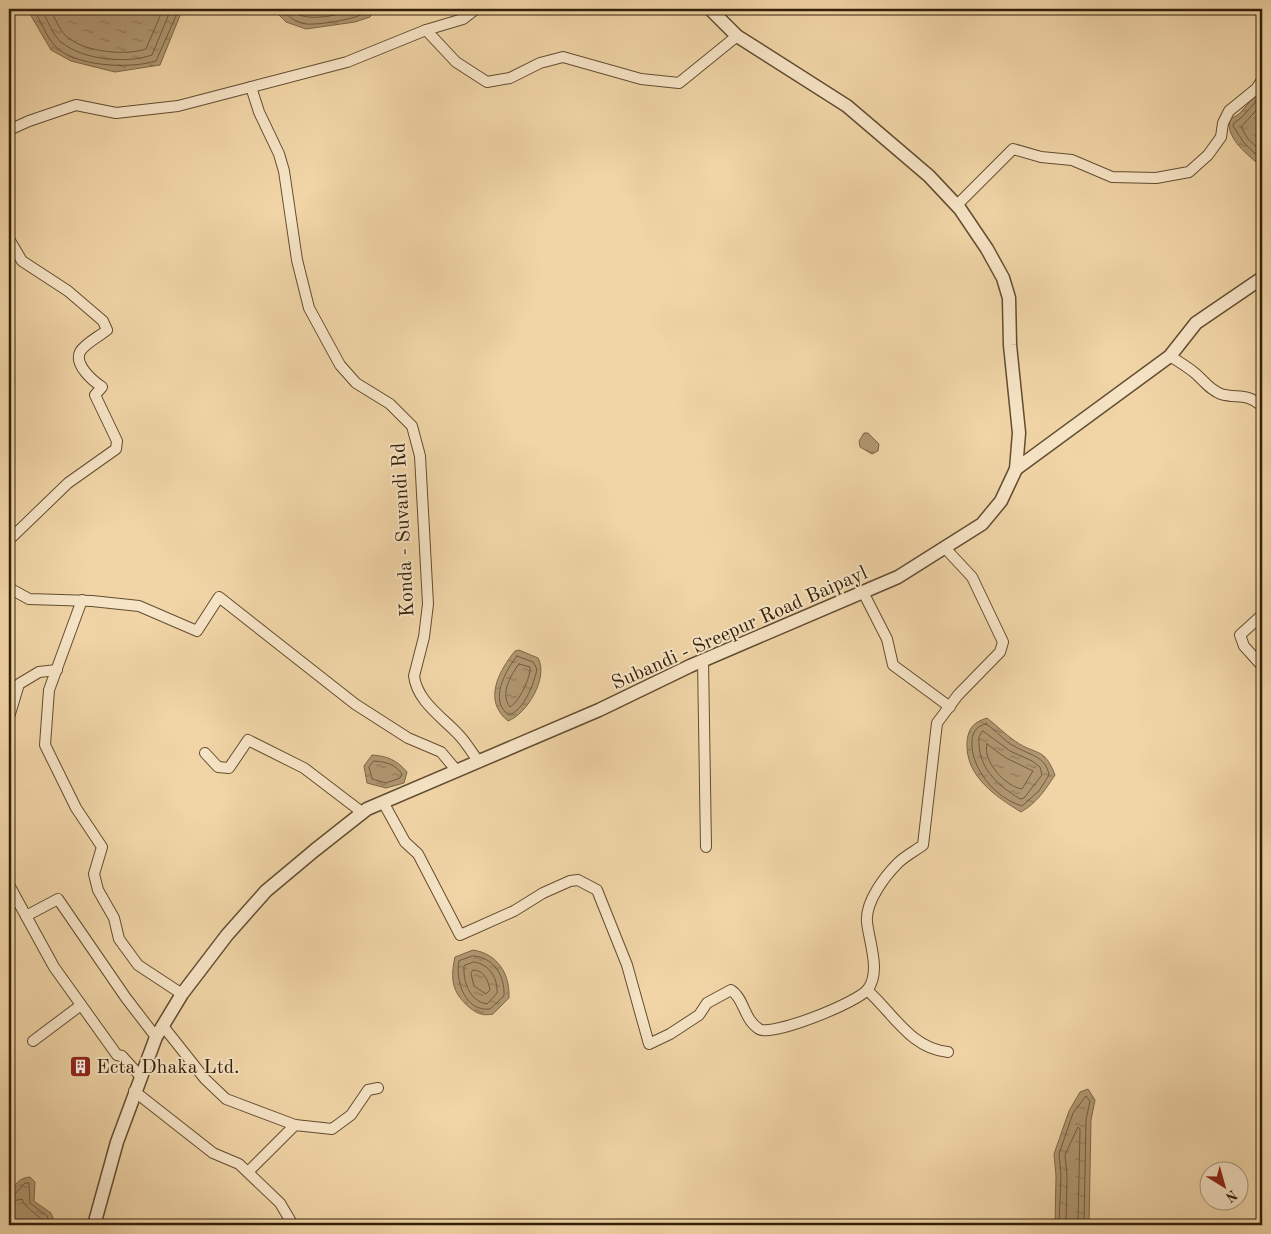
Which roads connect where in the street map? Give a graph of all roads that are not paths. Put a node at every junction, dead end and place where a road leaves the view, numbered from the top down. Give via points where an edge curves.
1 (476, 9) edge
2 (710, 9) edge
3 (426, 30) junction
4 (738, 36) junction
5 (1262, 80) edge
6 (251, 88) junction
7 (9, 130) edge
8 (956, 206) junction
9 (9, 239) edge
10 (1262, 278) edge
11 (1170, 356) junction
12 (1262, 406) edge
13 (1016, 469) junction
14 (9, 540) edge
15 (945, 548) junction
16 (9, 588) edge
17 (863, 592) junction
18 (82, 600) junction
19 (1262, 615) edge
20 (702, 660) junction
21 (1262, 666) edge
22 (56, 670) junction
23 (950, 706) junction
24 (9, 717) edge
25 (205, 753) dead end
26 (479, 762) junction
27 (457, 771) junction
28 (383, 802) junction
29 (362, 813) junction
30 (706, 847) dead end
31 (9, 885) edge
32 (26, 916) junction
33 (867, 990) junction
34 (182, 994) junction
35 (81, 1005) junction
36 (159, 1031) junction
37 (33, 1041) dead end
38 (948, 1052) dead end
39 (141, 1077) junction
40 (378, 1088) dead end
41 (134, 1091) junction
42 (295, 1125) junction
43 (248, 1172) junction
44 (94, 1225) edge
45 (293, 1225) edge

1 - 3 street via 462,19
2 - 4 street, Subandi - Sreepur Road Baipayl
3 - 4 street via 456,62 487,82 510,78 540,63 563,57 640,79 679,83
3 - 6 street via 346,62
4 - 8 street, Subandi - Sreepur Road Baipayl via 847,106 929,176
5 - 8 street via 1229,111 1222,123 1221,137 1208,155 1189,172 1156,178 1112,177 1072,160 1041,157 1013,149
6 - 7 street via 178,106 116,113 76,105
6 - 26 street, Konda - Suvandi Rd via 284,171 297,260 309,308 340,364 356,383 390,404 412,426 416,437 420,456 428,604 414,682 430,706 458,734
8 - 13 street, Subandi - Sreepur Road Baipayl via 1003,278 1008,298 1019,433
9 - 14 street via 22,261 68,290 107,327 80,351 79,359 86,372 102,387 95,395 117,441 116,448 68,483
10 - 11 street via 1196,323
11 - 12 street via 1196,374 1209,388 1222,394 1255,400
11 - 13 street
13 - 15 street, Subandi - Sreepur Road Baipayl via 1002,501 982,524
15 - 17 street, Subandi - Sreepur Road Baipayl via 898,577
15 - 23 street via 972,577 1003,642 1000,652
16 - 18 street via 29,599
17 - 20 street, Subandi - Sreepur Road Baipayl
17 - 23 street via 887,639 894,665
18 - 22 street
18 - 27 street via 139,606 197,630 219,597 355,704 408,738 441,752
19 - 21 street via 1240,635 1244,646
20 - 26 street, Subandi - Sreepur Road Baipayl via 599,710
20 - 30 street
22 - 24 street via 39,672 18,684
22 - 34 street via 49,690 45,745 76,808 102,847 94,874 98,890 114,918 119,939 138,965
23 - 33 street via 937,723 923,845 899,862 869,905 867,921 873,979
25 - 29 street via 218,767 229,768 248,740 304,768
26 - 27 street, Subandi - Sreepur Road Baipayl
27 - 28 street, Subandi - Sreepur Road Baipayl
28 - 29 street, Subandi - Sreepur Road Baipayl
28 - 33 street via 405,842 418,854 460,935 570,881 578,880 597,890 627,965 649,1044 699,1015 707,1003 731,990 738,994 749,1018 759,1029 766,1031 851,1001
29 - 34 street, Subandi - Sreepur Road Baipayl via 266,891
31 - 32 street
32 - 35 street via 54,967
32 - 36 street via 58,899 126,998
33 - 38 street via 884,1005 905,1032 934,1051
34 - 36 street, Subandi - Sreepur Road Baipayl
35 - 37 street
35 - 39 street via 117,1055
36 - 39 street, Subandi - Sreepur Road Baipayl
36 - 42 street via 226,1099
39 - 41 street, Subandi - Sreepur Road Baipayl
40 - 42 street via 368,1090 350,1115 332,1129
41 - 43 street via 213,1153 239,1164
41 - 44 street, Subandi - Sreepur Road Baipayl
42 - 43 street
43 - 45 street via 280,1203

